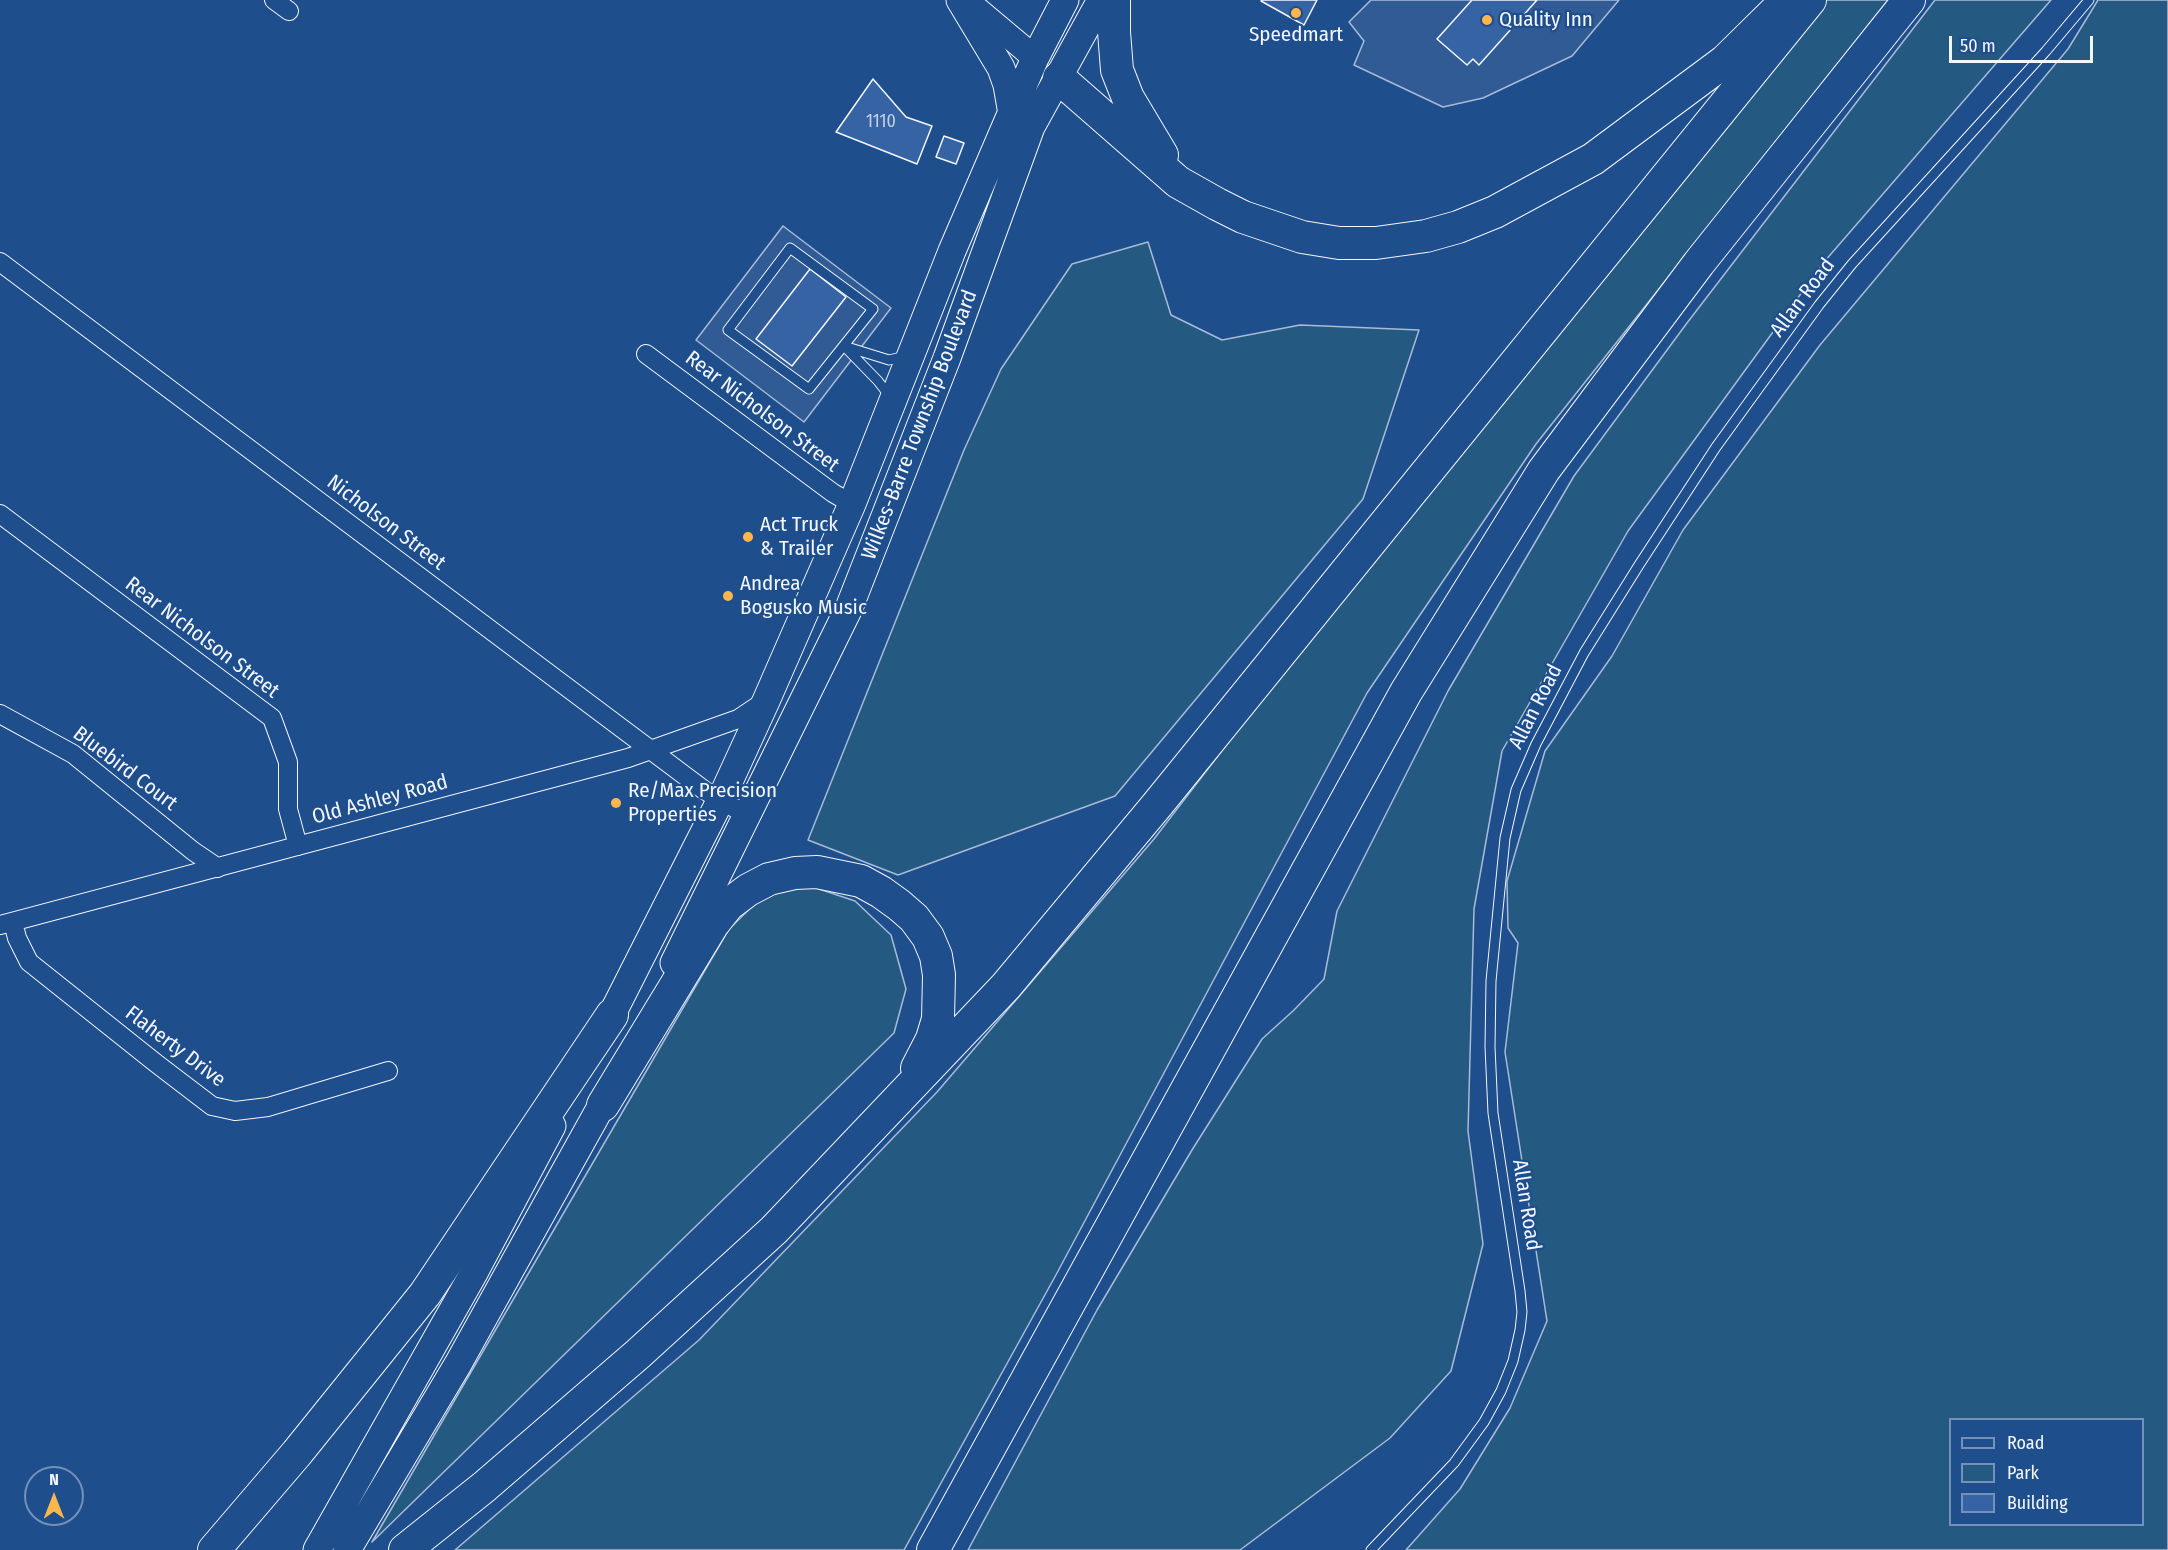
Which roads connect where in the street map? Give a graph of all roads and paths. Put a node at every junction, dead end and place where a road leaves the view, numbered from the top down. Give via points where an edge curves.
1 (960, 0) edge
2 (966, 0) edge
3 (1065, 0) edge
4 (1101, 0) edge
5 (1114, 0) edge
6 (1786, 0) edge
7 (1810, 0) edge
8 (1909, 0) edge
9 (2089, 0) edge
10 (1035, 58) junction
11 (1059, 78) junction
12 (1012, 114) junction
13 (1178, 182) junction
14 (0, 262) edge
15 (844, 346) junction
16 (646, 354) dead end
17 (912, 355) junction
18 (893, 401) junction
19 (852, 504) junction
20 (0, 514) edge
21 (766, 701) junction
22 (0, 714) edge
23 (650, 749) junction
24 (721, 799) junction
25 (748, 816) junction
26 (298, 846) junction
27 (218, 868) junction
28 (7, 924) edge
29 (612, 1015) junction
30 (388, 1071) dead end
31 (603, 1105) junction
32 (875, 1124) junction
33 (214, 1550) edge
34 (317, 1550) edge
35 (347, 1550) edge
36 (405, 1550) edge
37 (933, 1550) edge
38 (1371, 1550) edge

1 - 12 main road via 1001,68
2 - 10 main road
3 - 10 main road, Wilkes-Barre Township Boulevard
4 - 11 main road, Wilkes-Barre Township Boulevard
5 - 13 highway via 1117,70 1128,98
6 - 13 highway via 1725,61 1593,159 1496,212 1426,236 1376,243 1311,239 1243,217
7 - 32 highway via 1157,806 1006,986
8 - 37 highway via 1700,263 1544,470 1406,692
9 - 38 lane, Allan Road via 1819,305 1716,447 1639,565 1584,652 1536,744 1516,790 1505,838 1491,981 1493,1113 1520,1291 1520,1330 1501,1391 1484,1422 1454,1463
10 - 11 main road
10 - 12 main road, Wilkes-Barre Township Boulevard
11 - 13 highway
11 - 25 main road, Wilkes-Barre Township Boulevard via 1031,127 849,608
12 - 17 main road, Wilkes-Barre Township Boulevard
14 - 23 street, Nicholson Street
15 - 15 lane via 873,309 790,248 728,330 809,389
15 - 17 lane via 889,360
15 - 18 lane
16 - 19 street, Rear Nicholson Street via 832,494
17 - 18 main road, Wilkes-Barre Township Boulevard
18 - 19 main road, Wilkes-Barre Township Boulevard
19 - 21 main road, Wilkes-Barre Township Boulevard
20 - 26 street, Rear Nicholson Street via 272,718 288,762 288,809
21 - 23 street, Old Ashley Road via 738,719
21 - 24 main road, Wilkes-Barre Township Boulevard
22 - 27 street, Bluebird Court via 73,754
23 - 24 street, Nicholson Street
23 - 26 street, Old Ashley Road
24 - 25 street, Nicholson Street
24 - 29 main road, Wilkes-Barre Township Boulevard
25 - 31 main road, Wilkes-Barre Township Boulevard
26 - 27 street, Old Ashley Road
27 - 28 street, Old Ashley Road
28 - 30 street, Flaherty Drive via 29,962 212,1106 235,1111 268,1107
29 - 33 highway via 425,1294
29 - 34 main road, Wilkes-Barre Township Boulevard via 475,1271
31 - 32 highway via 713,924 729,905 769,879 817,872 861,881 881,892 914,918 936,956 938,1011 932,1039 920,1064
31 - 35 main road, Wilkes-Barre Township Boulevard via 458,1364
32 - 36 highway via 774,1230 655,1338 484,1487

